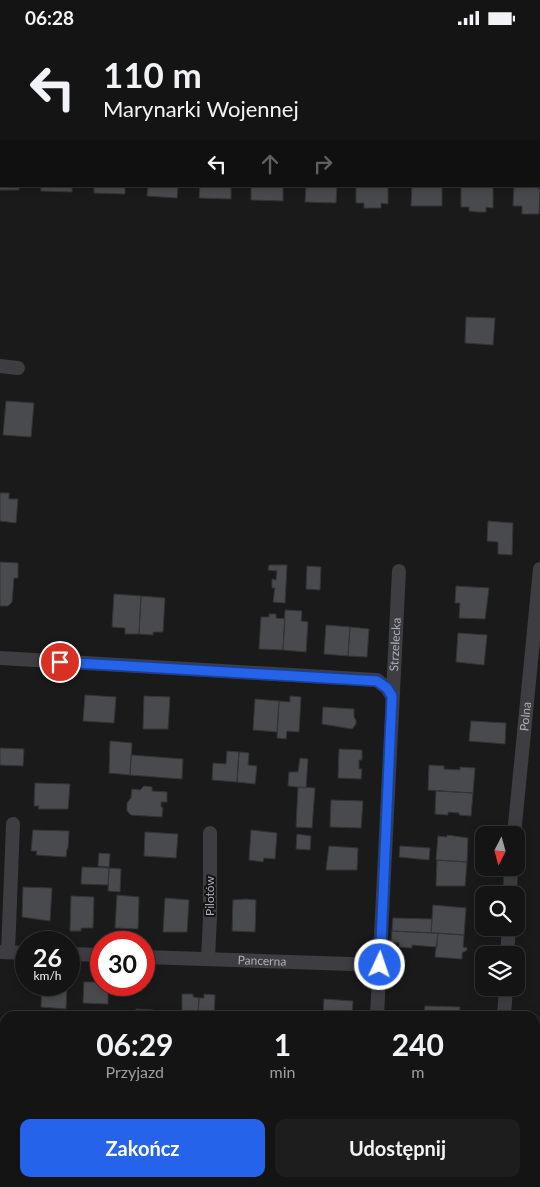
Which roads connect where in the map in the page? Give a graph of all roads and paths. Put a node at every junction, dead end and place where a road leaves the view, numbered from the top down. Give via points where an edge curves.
1 (0, 366) edge
2 (18, 368) dead end
3 (540, 569) edge
4 (399, 571) dead end
5 (0, 659) edge
6 (392, 696) junction
7 (13, 824) dead end
8 (515, 826) edge
9 (210, 833) dead end
10 (4, 952) edge
11 (155, 957) edge
12 (208, 959) junction
13 (380, 965) junction
14 (505, 996) edge
15 (377, 1011) edge
16 (504, 1011) edge

1 - 2 street
3 - 8 street, Polna
4 - 6 street, Strzelecka
5 - 6 street via 377,681
6 - 13 street, Strzelecka
7 - 10 street
9 - 12 street, Pilotów
11 - 12 street, Pancerna
12 - 13 street, Pancerna
13 - 15 street, Strzelecka
14 - 16 street

